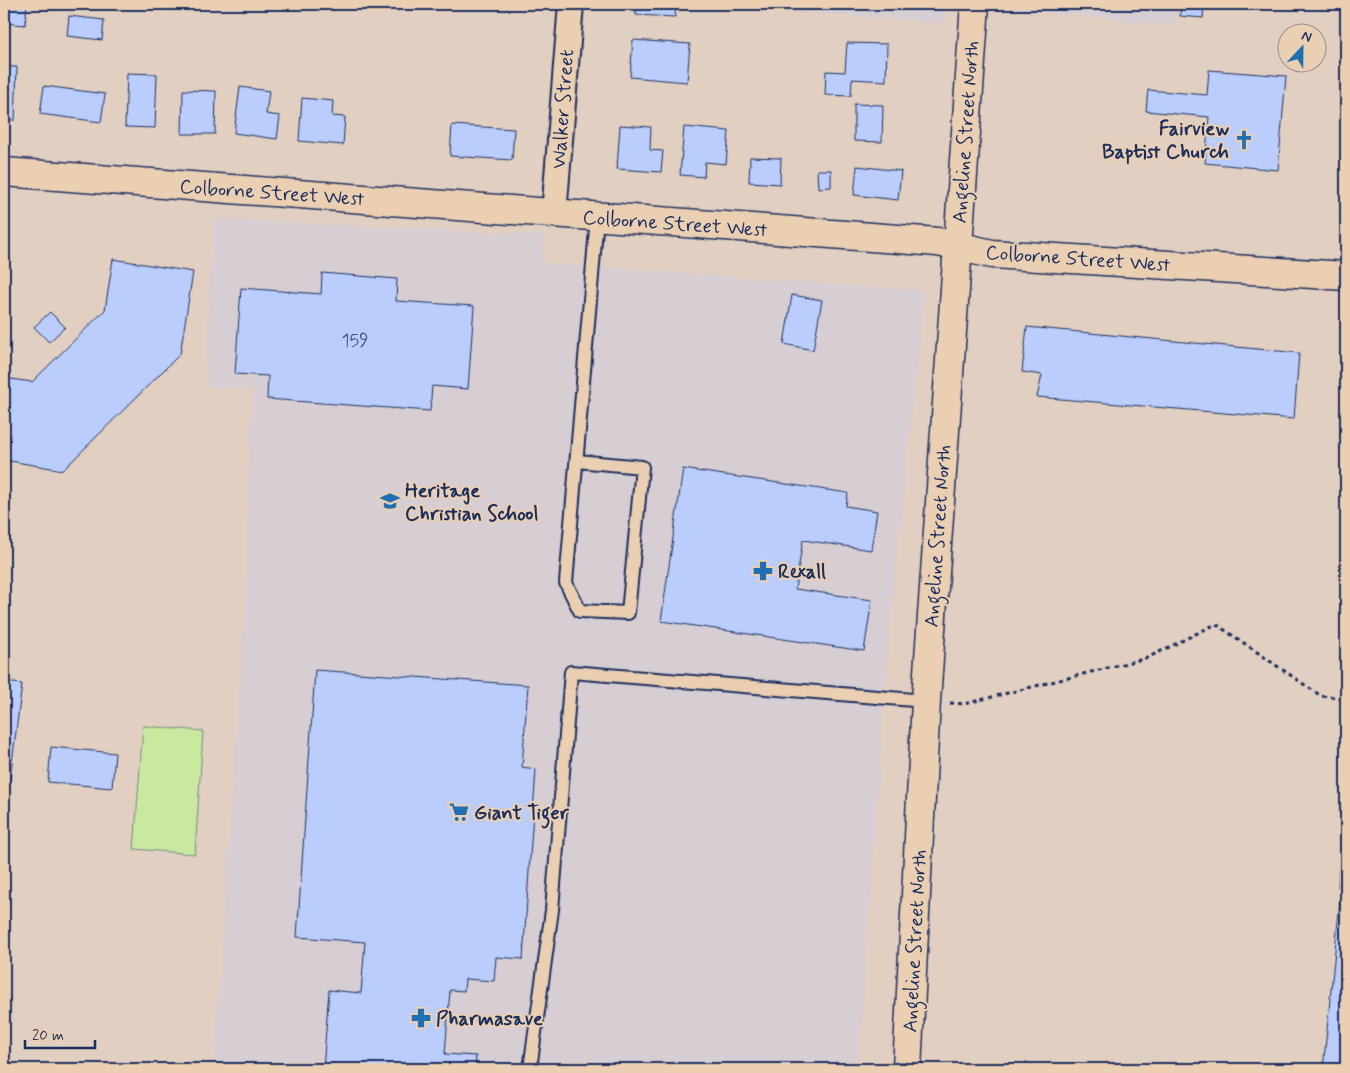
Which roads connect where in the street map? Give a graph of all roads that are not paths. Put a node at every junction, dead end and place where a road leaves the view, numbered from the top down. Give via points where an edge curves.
1 (571, 4) edge
2 (974, 4) edge
3 (4, 172) edge
4 (554, 214) junction
5 (597, 217) junction
6 (957, 246) junction
7 (1346, 276) edge
8 (577, 461) junction
9 (926, 701) junction
10 (530, 1069) edge
11 (907, 1069) edge

1 - 4 street, Walker Street
2 - 6 main road, Angeline Street North
3 - 4 main road, Colborne Street West
4 - 5 main road, Colborne Street West
5 - 6 main road, Colborne Street West
5 - 8 lane
6 - 7 main road, Colborne Street West via 992,254
6 - 9 main road, Angeline Street North
8 - 8 lane via 566,583 580,611 628,613 642,467
9 - 10 lane via 570,672 552,910
9 - 11 main road, Angeline Street North

